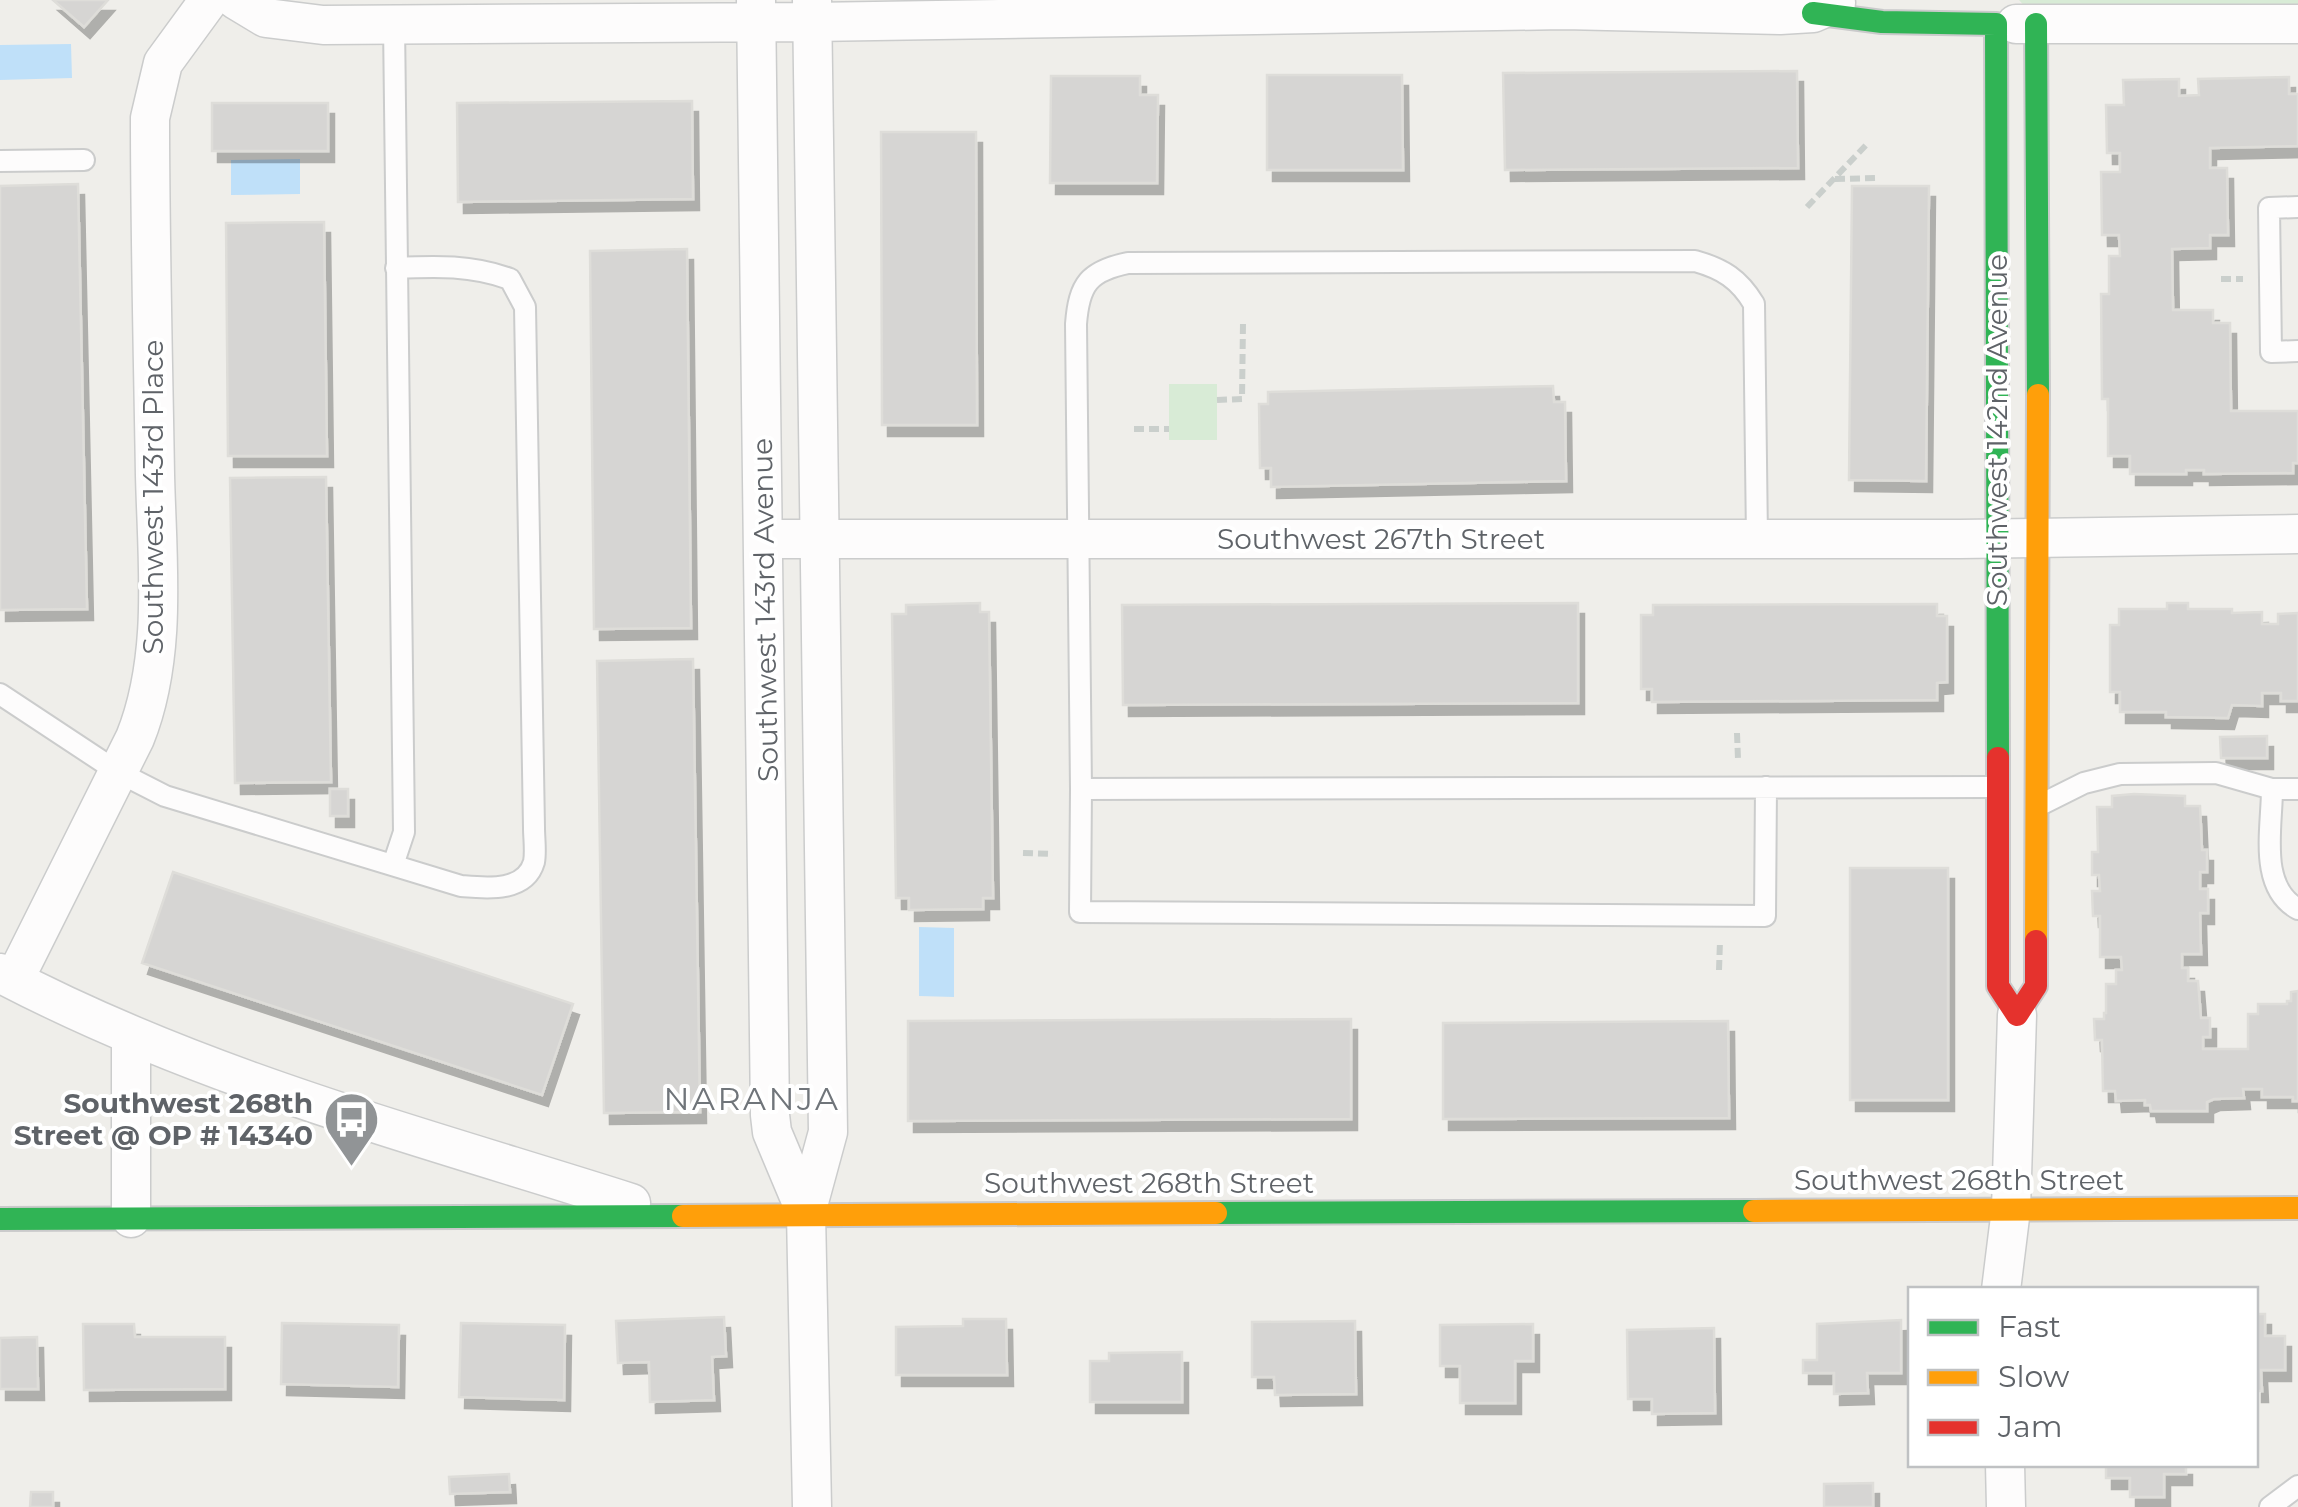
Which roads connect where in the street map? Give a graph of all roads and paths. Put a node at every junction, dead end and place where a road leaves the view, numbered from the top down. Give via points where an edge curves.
1 (209, 0) edge
2 (236, 0) edge
3 (1827, 6) edge
4 (756, 10) edge
5 (812, 11) edge
6 (287, 12) edge
7 (394, 24) junction
8 (1996, 24) junction
9 (2036, 24) junction
10 (2298, 24) edge
11 (1868, 143) dead end
12 (84, 160) dead end
13 (0, 162) edge
14 (1876, 178) dead end
15 (1834, 179) junction
16 (1807, 207) dead end
17 (2298, 207) edge
18 (396, 268) junction
19 (1243, 322) dead end
20 (2298, 351) edge
21 (1216, 400) dead end
22 (1134, 429) dead end
23 (1169, 429) dead end
24 (2298, 534) edge
25 (764, 538) junction
26 (1078, 538) junction
27 (1998, 538) junction
28 (2040, 538) junction
29 (819, 539) junction
30 (1757, 539) junction
31 (0, 694) edge
32 (1737, 732) dead end
33 (1738, 770) dead end
34 (118, 772) junction
35 (1999, 786) junction
36 (1766, 787) junction
37 (1081, 789) junction
38 (2272, 789) junction
39 (2298, 789) edge
40 (2038, 806) junction
41 (1023, 854) dead end
42 (1060, 854) dead end
43 (393, 865) junction
44 (2298, 908) edge
45 (1720, 935) dead end
46 (1719, 970) dead end
47 (7, 976) edge
48 (2017, 1015) junction
49 (131, 1037) junction
50 (2298, 1208) edge
51 (2012, 1210) junction
52 (806, 1213) junction
53 (666, 1214) junction
54 (131, 1218) junction
55 (0, 1219) edge
56 (2001, 1287) edge
57 (2005, 1467) edge
58 (2298, 1486) edge
59 (812, 1507) edge
60 (2006, 1507) edge
61 (2270, 1507) edge

1 - 34 street, Southwest 143rd Place via 164,63 150,118 156,638 145,713
2 - 6 street via 266,18
3 - 5 street via 1780,16
3 - 8 main road via 1882,22
4 - 5 street
4 - 7 street
4 - 25 street, Southwest 143rd Avenue
5 - 29 street, Southwest 143rd Avenue
6 - 7 street
7 - 18 lane
8 - 9 street
8 - 27 main road, Southwest 142nd Avenue
9 - 10 street
9 - 28 main road, Southwest 142nd Avenue
11 - 15 path
12 - 13 lane
14 - 15 path
15 - 16 path
17 - 20 lane via 2269,208 2271,352
18 - 43 lane via 404,832
18 - 43 lane via 486,270 510,279 525,306 534,864 518,882 494,890
19 - 21 path via 1242,399
22 - 23 path
24 - 28 street, Southwest 267th Street
25 - 29 street, Southwest 267th Street
25 - 52 street, Southwest 143rd Avenue via 770,1115
26 - 29 street, Southwest 267th Street
26 - 30 street, Southwest 267th Street
26 - 30 lane via 1078,302 1086,282 1104,268 1695,261 1742,284 1754,304
26 - 37 lane
27 - 28 street, Southwest 267th Street
27 - 30 street, Southwest 267th Street
27 - 35 main road, Southwest 142nd Avenue
28 - 40 main road, Southwest 142nd Avenue
29 - 52 street, Southwest 143rd Avenue via 828,1132
31 - 34 lane
32 - 33 path
34 - 43 lane via 164,796
34 - 47 street, Southwest 143rd Place
35 - 36 lane
35 - 48 main road, Southwest 142nd Avenue via 1998,986
36 - 37 lane
36 - 37 lane via 1765,916 1080,912
38 - 39 lane
38 - 40 lane via 2216,773 2120,774
38 - 44 lane via 2272,877 2278,893
40 - 48 main road, Southwest 142nd Avenue via 2036,986
41 - 42 path
45 - 46 path
47 - 49 street
48 - 51 street, Southwest 142nd Avenue
49 - 53 street via 299,1099
49 - 54 street
50 - 51 main road, Southwest 268th Street
51 - 52 main road, Southwest 268th Street
51 - 56 street, Southwest 142nd Avenue
52 - 53 main road, Southwest 268th Street
52 - 59 street, Southwest 143rd Avenue
53 - 54 main road, Southwest 268th Street
54 - 55 main road, Southwest 268th Street
57 - 60 street
58 - 61 lane

